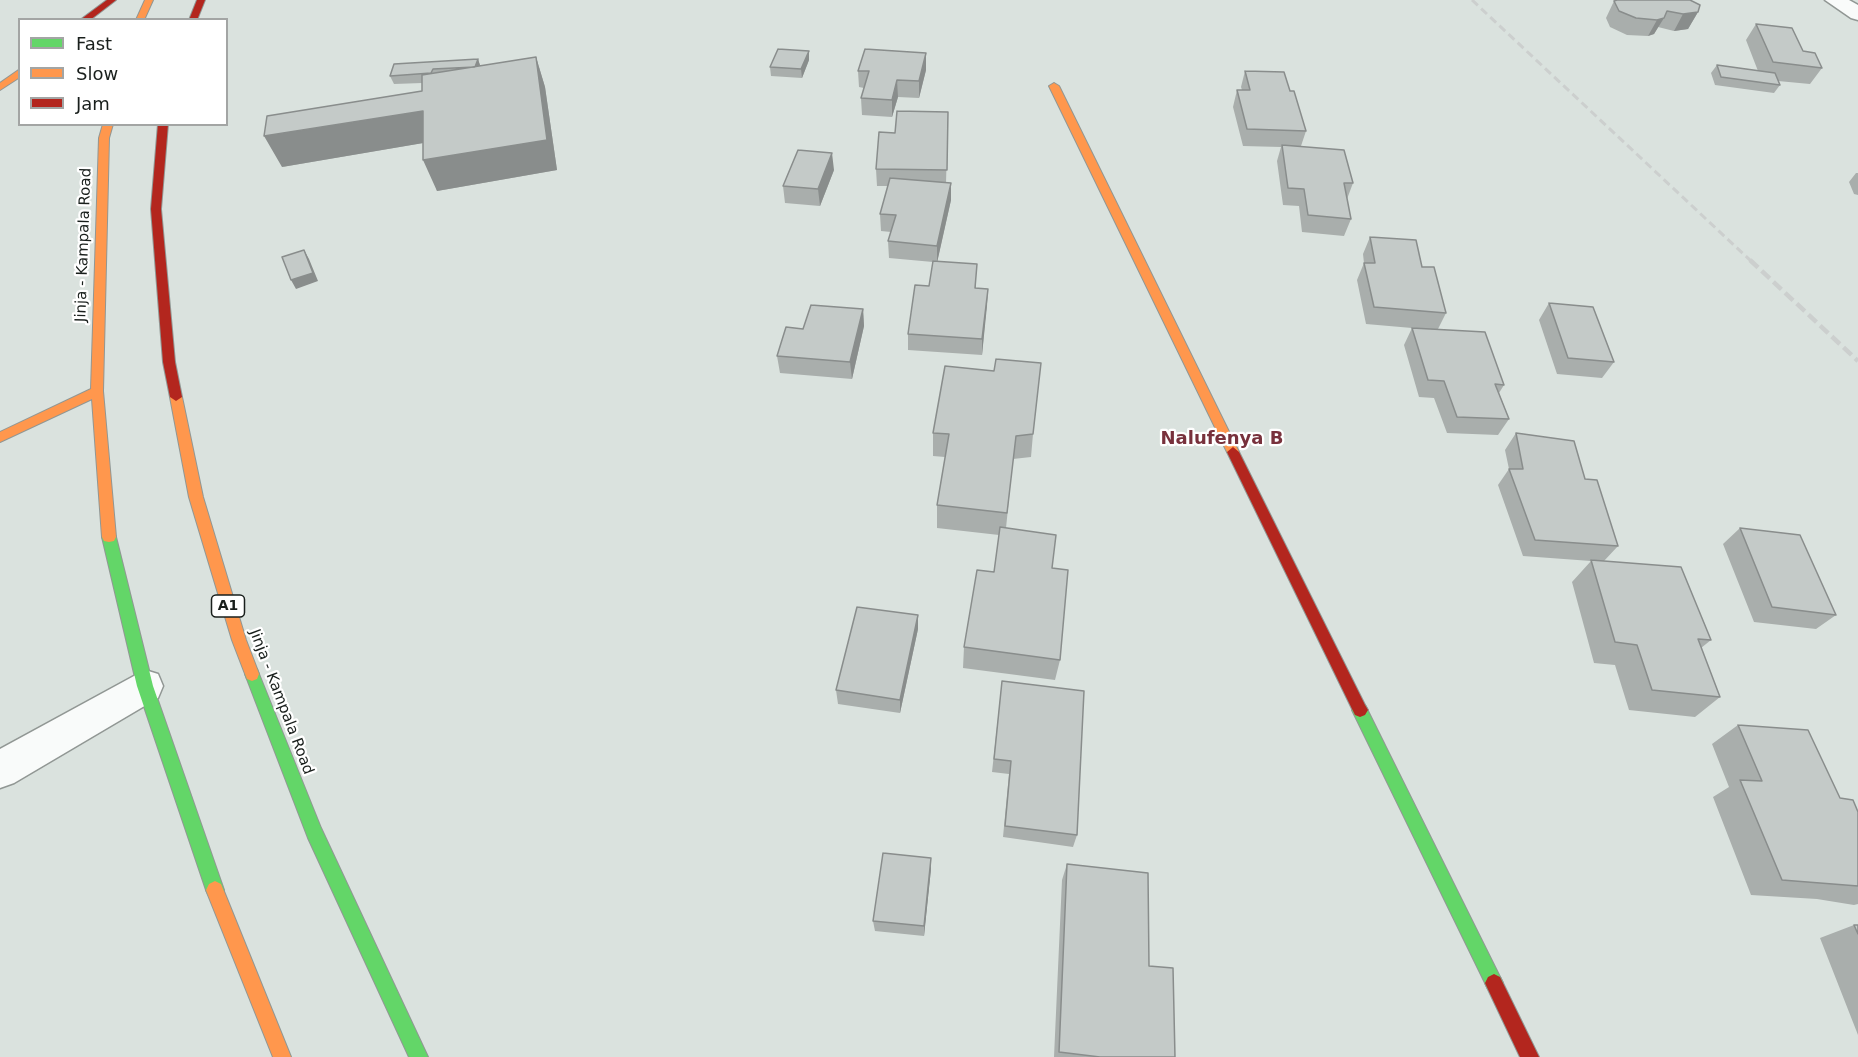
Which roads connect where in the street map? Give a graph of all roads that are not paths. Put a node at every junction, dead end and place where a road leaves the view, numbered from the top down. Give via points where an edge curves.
1 (112, 0) edge
2 (149, 0) edge
3 (201, 0) edge
4 (1834, 0) edge
5 (1858, 14) edge
6 (87, 18) edge
7 (141, 18) edge
8 (194, 18) edge
9 (18, 74) edge
10 (1054, 86) dead end
11 (0, 87) edge
12 (107, 126) edge
13 (163, 126) edge
14 (97, 391) junction
15 (0, 437) edge
16 (145, 686) junction
17 (0, 770) edge
18 (282, 1057) edge
19 (419, 1057) edge
20 (1530, 1057) edge

1 - 6 main road
2 - 7 main road
3 - 8 main road
4 - 5 street
9 - 11 main road
10 - 20 main road
12 - 14 main road, Jinja - Kampala Road
13 - 19 main road, Jinja - Kampala Road / A1 via 156,209 169,362 196,497 239,640 314,832
14 - 15 main road
14 - 16 main road, Jinja - Kampala Road via 108,533
16 - 17 street
16 - 18 main road, Jinja - Kampala Road via 226,921

